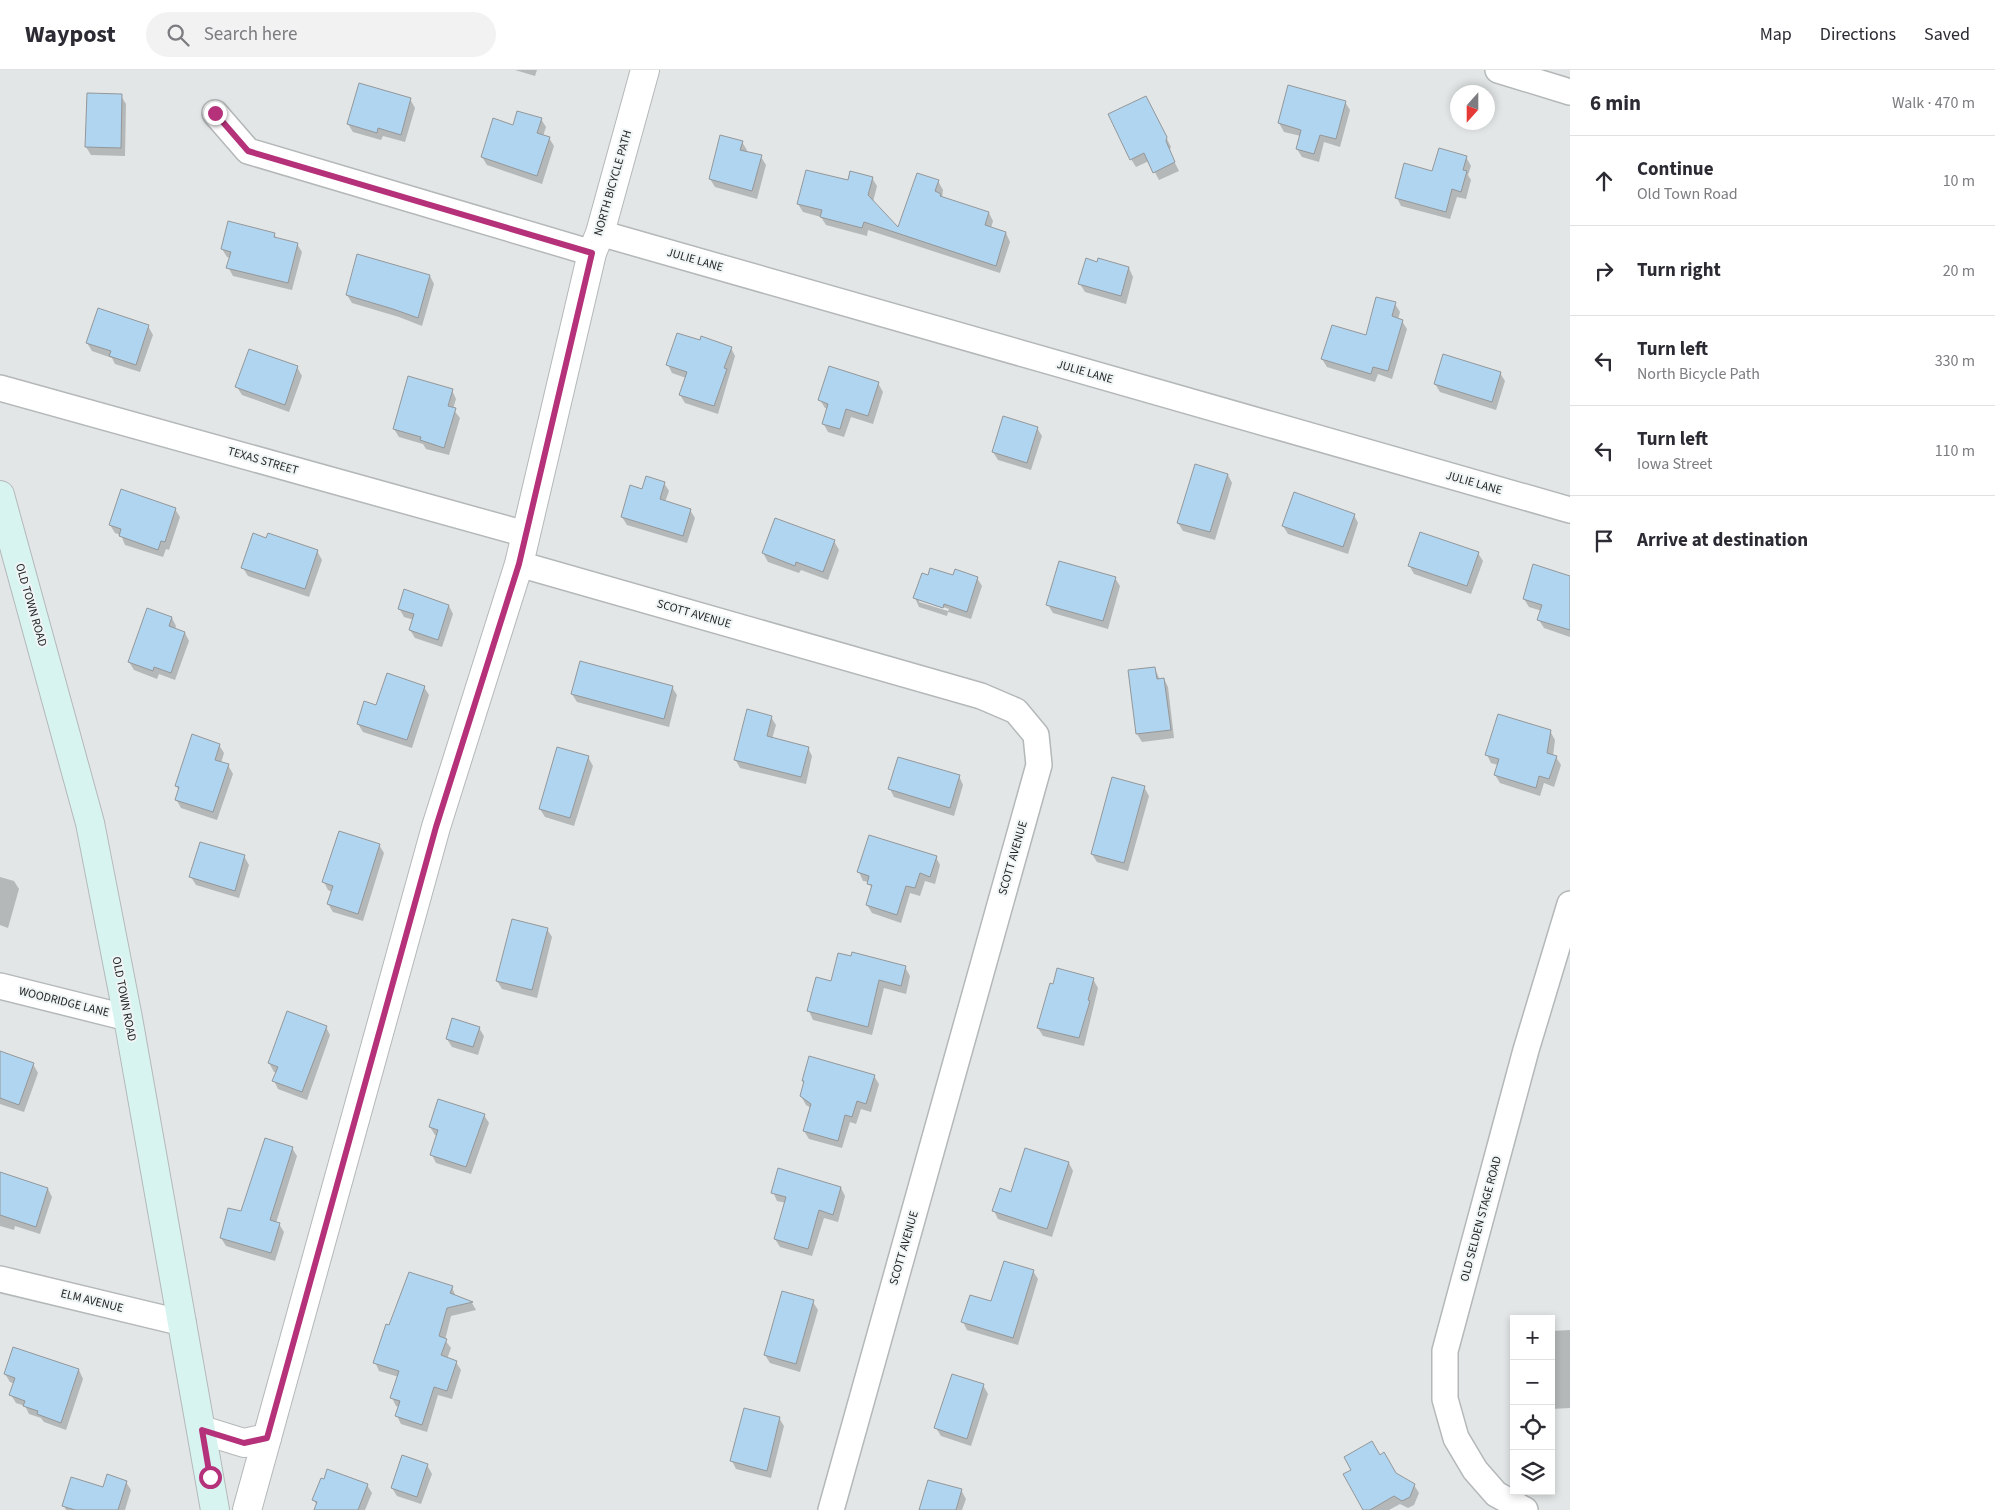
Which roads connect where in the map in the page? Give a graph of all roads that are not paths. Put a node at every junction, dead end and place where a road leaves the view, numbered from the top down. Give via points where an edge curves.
1 (645, 70) edge
2 (1498, 70) edge
3 (1570, 92) edge
4 (215, 113) dead end
5 (596, 243) junction
6 (0, 388) edge
7 (0, 495) edge
8 (1570, 510) edge
9 (526, 534) junction
10 (519, 564) junction
11 (1570, 904) edge
12 (1563, 956) edge
13 (0, 986) edge
14 (128, 1018) junction
15 (0, 1279) edge
16 (183, 1323) junction
17 (202, 1430) junction
18 (267, 1438) junction
19 (215, 1510) edge
20 (247, 1510) edge
21 (831, 1510) edge
22 (1525, 1510) edge

1 - 5 street, NORTH BICYCLE PATH
2 - 3 street
4 - 5 street, JULIE LANE via 248,151
5 - 8 street, JULIE LANE
5 - 9 street, NORTH BICYCLE PATH
6 - 9 street, TEXAS STREET
7 - 14 main road, OLD TOWN ROAD via 90,824
9 - 10 street, NORTH BICYCLE PATH
10 - 18 street, NORTH BICYCLE PATH via 436,827
10 - 21 street, SCOTT AVENUE via 981,696 1016,711 1036,735 1039,765
11 - 12 street, OLD SELDEN STAGE ROAD
12 - 22 street, OLD SELDEN STAGE ROAD via 1526,1050 1445,1351 1445,1399 1456,1438 1475,1470 1496,1494
13 - 14 street, WOODRIDGE LANE
14 - 16 main road, OLD TOWN ROAD
15 - 16 street, ELM AVENUE
16 - 17 main road, OLD TOWN ROAD
17 - 18 street via 244,1443
17 - 19 main road, OLD TOWN ROAD
18 - 20 street, NORTH BICYCLE PATH

